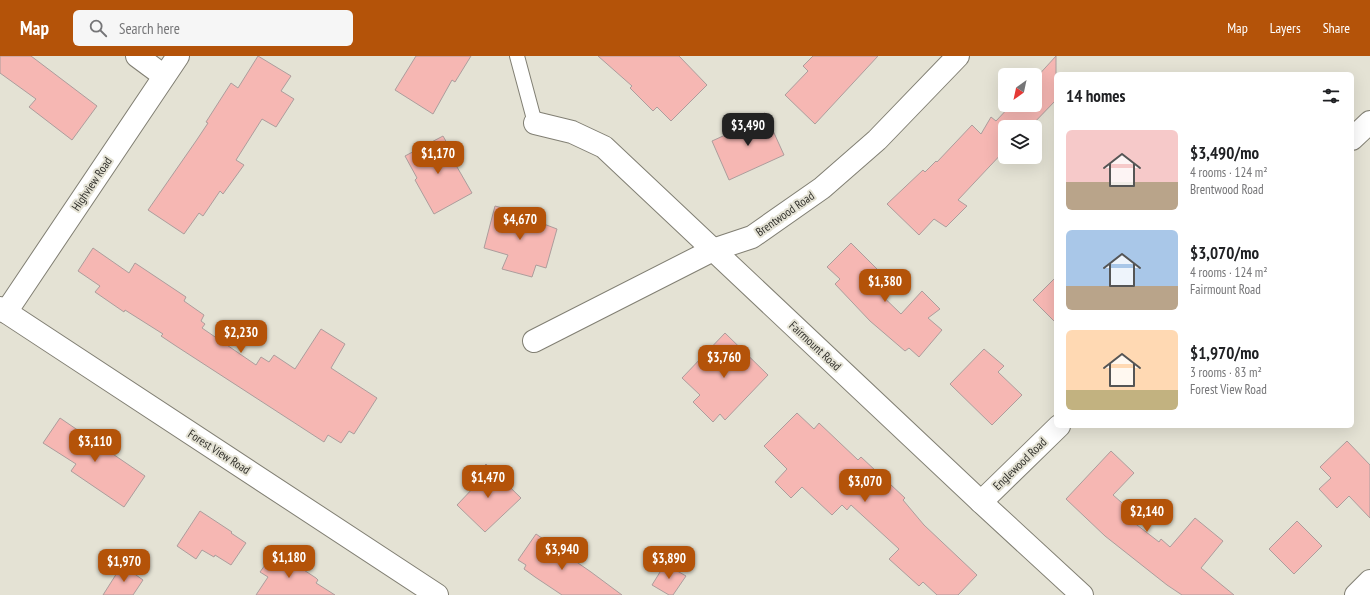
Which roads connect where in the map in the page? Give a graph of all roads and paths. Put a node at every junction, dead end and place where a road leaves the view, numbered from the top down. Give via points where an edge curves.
1 (137, 56) edge
2 (178, 56) edge
3 (517, 56) edge
4 (958, 56) edge
5 (164, 76) junction
6 (1370, 122) edge
7 (534, 123) joint
8 (1354, 137) edge
9 (713, 250) junction
10 (3, 310) edge
11 (534, 340) dead end
12 (1057, 428) edge
13 (981, 502) junction
14 (1370, 581) edge
15 (437, 595) edge
16 (1082, 595) edge
17 (1356, 595) edge

1 - 5 street
2 - 5 street, Highview Road
3 - 7 lane
4 - 9 street, Brentwood Road via 877,140 822,188 752,237
5 - 10 street, Highview Road
6 - 8 street
7 - 9 street, Fairmount Road via 572,132 604,147
9 - 11 street, Brentwood Road
9 - 13 street, Fairmount Road
10 - 15 street, Forest View Road
12 - 13 street, Englewood Road
13 - 16 street, Fairmount Road
14 - 17 street

